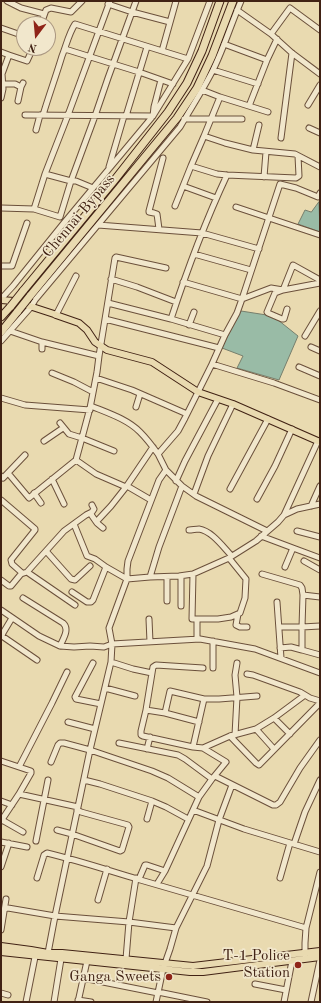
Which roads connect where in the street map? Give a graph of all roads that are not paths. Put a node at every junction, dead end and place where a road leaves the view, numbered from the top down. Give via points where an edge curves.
1 (7, 1) edge
2 (82, 1) edge
3 (136, 1) edge
4 (176, 1) edge
5 (210, 1) edge
6 (220, 1) edge
7 (232, 1) edge
8 (241, 1) edge
9 (109, 3) edge
10 (237, 10) junction
11 (132, 12) junction
12 (44, 14) joint
13 (170, 22) junction
14 (1, 28) edge
15 (320, 30) edge
16 (98, 31) junction
17 (16, 33) edge
18 (271, 34) junction
19 (122, 39) junction
20 (277, 40) junction
21 (224, 44) junction
22 (147, 47) junction
23 (65, 49) junction
24 (162, 51) junction
25 (1, 52) edge
26 (292, 53) junction
27 (8, 55) junction
28 (29, 56) edge
29 (90, 57) junction
30 (188, 59) junction
31 (267, 60) junction
32 (113, 64) junction
33 (213, 70) junction
34 (139, 72) junction
35 (1, 74) edge
36 (320, 74) edge
37 (161, 80) junction
38 (2, 83) edge
39 (173, 84) junction
40 (258, 84) junction
41 (320, 85) edge
42 (202, 90) junction
43 (220, 97) junction
44 (1, 98) edge
45 (18, 101) dead end
46 (249, 106) junction
47 (308, 106) dead end
48 (268, 112) dead end
49 (25, 115) dead end
50 (42, 115) junction
51 (68, 115) junction
52 (95, 116) junction
53 (125, 116) junction
54 (153, 116) junction
55 (181, 118) junction
56 (211, 119) junction
57 (242, 119) dead end
58 (259, 125) dead end
59 (309, 128) dead end
60 (36, 130) dead end
61 (320, 134) edge
62 (204, 136) junction
63 (281, 138) dead end
64 (253, 150) junction
65 (266, 152) junction
66 (298, 156) junction
67 (163, 158) dead end
68 (191, 166) junction
69 (320, 167) edge
70 (108, 170) junction
71 (45, 174) junction
72 (227, 175) junction
73 (264, 177) junction
74 (71, 181) junction
75 (183, 186) junction
76 (93, 188) junction
77 (320, 193) edge
78 (216, 198) junction
79 (175, 206) dead end
80 (236, 207) dead end
81 (1, 208) edge
82 (34, 209) junction
83 (268, 218) junction
84 (27, 223) dead end
85 (98, 225) junction
86 (159, 229) junction
87 (202, 232) junction
88 (320, 236) edge
89 (259, 249) junction
90 (194, 254) junction
91 (1, 266) edge
92 (166, 268) dead end
93 (252, 270) junction
94 (76, 276) dead end
95 (111, 279) junction
96 (183, 282) junction
97 (320, 282) edge
98 (283, 290) junction
99 (242, 299) junction
100 (1, 300) edge
101 (108, 302) junction
102 (176, 302) junction
103 (31, 307) junction
104 (287, 309) dead end
105 (320, 311) edge
106 (194, 312) dead end
107 (56, 315) junction
108 (1, 317) edge
109 (171, 319) junction
110 (105, 320) junction
111 (189, 325) junction
112 (10, 331) junction
113 (1, 332) edge
114 (225, 335) junction
115 (305, 336) dead end
116 (1, 341) edge
117 (42, 342) junction
118 (101, 346) junction
119 (311, 347) dead end
120 (219, 348) junction
121 (42, 349) dead end
122 (320, 351) edge
123 (99, 356) junction
124 (212, 364) junction
125 (299, 367) dead end
126 (52, 373) dead end
127 (320, 376) edge
128 (96, 378) junction
129 (93, 392) junction
130 (198, 392) junction
131 (140, 394) junction
132 (1, 398) edge
133 (218, 399) junction
134 (320, 400) edge
135 (233, 404) junction
136 (136, 407) dead end
137 (90, 408) junction
138 (187, 414) junction
139 (268, 419) junction
140 (292, 429) junction
141 (82, 438) junction
142 (44, 441) dead end
143 (319, 442) edge
144 (153, 447) junction
145 (114, 451) dead end
146 (158, 454) junction
147 (25, 455) dead end
148 (76, 460) junction
149 (166, 470) junction
150 (8, 474) junction
151 (2, 478) edge
152 (52, 479) junction
153 (176, 481) junction
154 (126, 486) junction
155 (182, 486) junction
156 (320, 486) edge
157 (230, 489) dead end
158 (34, 493) junction
159 (194, 494) junction
160 (257, 499) dead end
161 (1, 500) edge
162 (151, 500) junction
163 (42, 503) dead end
164 (64, 504) dead end
165 (320, 504) edge
166 (92, 505) dead end
167 (311, 506) junction
168 (90, 513) junction
169 (284, 515) junction
170 (137, 517) dead end
171 (97, 521) junction
172 (144, 521) junction
173 (74, 524) junction
174 (103, 528) dead end
175 (189, 530) dead end
176 (267, 531) junction
177 (297, 531) dead end
178 (262, 536) junction
179 (320, 537) edge
180 (292, 548) junction
181 (46, 551) junction
182 (230, 557) junction
183 (320, 558) edge
184 (304, 561) dead end
185 (90, 566) dead end
186 (106, 567) junction
187 (285, 567) dead end
188 (320, 570) edge
189 (27, 572) junction
190 (21, 574) junction
191 (193, 574) junction
192 (262, 574) dead end
193 (242, 575) junction
194 (181, 576) junction
195 (150, 577) junction
196 (167, 577) junction
197 (252, 577) dead end
198 (126, 579) junction
199 (1, 580) edge
200 (72, 592) dead end
201 (303, 595) junction
202 (320, 597) edge
203 (23, 598) dead end
204 (167, 601) dead end
205 (277, 602) dead end
206 (75, 605) dead end
207 (181, 606) dead end
208 (1, 610) edge
209 (238, 614) junction
210 (12, 618) junction
211 (149, 619) dead end
212 (197, 619) junction
213 (320, 626) edge
214 (247, 627) dead end
215 (279, 627) junction
216 (302, 627) junction
217 (197, 639) junction
218 (213, 641) junction
219 (150, 642) junction
220 (112, 644) junction
221 (60, 646) junction
222 (280, 648) junction
223 (302, 650) junction
224 (320, 655) edge
225 (281, 658) junction
226 (37, 660) dead end
227 (112, 662) junction
228 (93, 663) dead end
229 (237, 664) dead end
230 (203, 668) dead end
231 (213, 668) dead end
232 (67, 672) dead end
233 (152, 673) junction
234 (320, 673) edge
235 (247, 674) dead end
236 (105, 688) junction
237 (305, 695) junction
238 (135, 696) dead end
239 (257, 696) dead end
240 (237, 697) junction
241 (204, 699) junction
242 (320, 702) edge
243 (101, 704) junction
244 (146, 710) junction
245 (165, 713) junction
246 (274, 718) junction
247 (68, 722) dead end
248 (199, 722) junction
249 (96, 729) junction
250 (256, 729) junction
251 (290, 734) junction
252 (233, 735) junction
253 (150, 737) junction
254 (320, 740) edge
255 (119, 742) dead end
256 (193, 747) junction
257 (203, 748) junction
258 (147, 749) junction
259 (274, 749) junction
260 (90, 750) junction
261 (1, 761) edge
262 (52, 762) dead end
263 (19, 766) junction
264 (214, 778) junction
265 (48, 780) dead end
266 (84, 780) junction
267 (320, 780) edge
268 (232, 784) junction
269 (19, 794) junction
270 (199, 797) junction
271 (44, 800) junction
272 (1, 801) edge
273 (152, 801) junction
274 (12, 805) junction
275 (78, 809) junction
276 (193, 810) junction
277 (147, 819) dead end
278 (188, 819) junction
279 (2, 820) edge
280 (219, 820) junction
281 (57, 830) dead end
282 (23, 832) dead end
283 (72, 834) junction
284 (1, 842) edge
285 (36, 842) dead end
286 (8, 843) junction
287 (292, 844) junction
288 (27, 847) dead end
289 (320, 852) edge
290 (67, 858) junction
291 (1, 867) edge
292 (107, 869) junction
293 (165, 871) junction
294 (320, 872) edge
295 (37, 878) dead end
296 (280, 878) dead end
297 (137, 879) junction
298 (157, 884) junction
299 (192, 894) junction
300 (6, 898) dead end
301 (98, 900) dead end
302 (5, 909) junction
303 (55, 916) junction
304 (129, 922) junction
305 (176, 928) junction
306 (306, 928) junction
307 (1, 930) edge
308 (1, 946) edge
309 (320, 951) edge
310 (1, 952) edge
311 (48, 953) junction
312 (37, 954) junction
313 (305, 956) junction
314 (61, 959) junction
315 (126, 959) junction
316 (320, 959) edge
317 (292, 960) junction
318 (87, 961) junction
319 (164, 966) junction
320 (83, 978) junction
321 (318, 979) edge
322 (255, 984) dead end
323 (286, 990) junction
324 (158, 992) junction
325 (1, 993) edge
326 (8, 995) dead end
327 (78, 1001) edge
328 (26, 1002) edge
329 (54, 1002) edge
330 (92, 1002) edge
331 (156, 1002) edge
332 (207, 1002) edge
333 (284, 1002) edge
334 (311, 1002) edge

1 - 12 street
2 - 12 street via 71,12 51,8
3 - 11 street
4 - 13 street
5 - 30 street
6 - 108 highway, Chennai Bypass, bridge via 196,64 168,112
7 - 55 highway, Chennai Bypass via 212,56
8 - 10 street
9 - 11 street
9 - 16 street
10 - 18 street
10 - 21 street
11 - 13 street
11 - 19 street
13 - 24 street
14 - 17 street
15 - 18 street via 290,8
16 - 19 street
16 - 23 street via 75,24
16 - 29 street
18 - 20 street
19 - 22 street
19 - 32 street
20 - 26 street
20 - 31 street
21 - 31 street
21 - 33 street
22 - 24 street
22 - 34 street
23 - 29 street
23 - 50 street
24 - 30 street
25 - 27 street
26 - 36 street
26 - 63 street
27 - 28 street via 27,61
27 - 35 street
29 - 32 street
29 - 51 street
30 - 39 street
31 - 40 street
32 - 34 street
32 - 52 street
33 - 40 street
33 - 42 street
34 - 37 street
34 - 53 street
35 - 38 street
37 - 39 street
37 - 54 street
38 - 44 street
38 - 45 street via 22,85
39 - 54 street
40 - 46 street
41 - 47 street
42 - 43 street
42 - 55 street
43 - 46 street
43 - 56 street
46 - 48 street
49 - 50 street
50 - 51 street
50 - 60 street
51 - 52 street
51 - 71 street
52 - 53 street
52 - 74 street
53 - 54 street
53 - 70 street
54 - 70 street
55 - 56 street
55 - 85 street via 180,127
55 - 113 highway, Chennai Bypass, bridge
56 - 57 street
56 - 62 street
58 - 64 street
59 - 61 street
62 - 64 street
62 - 68 street
64 - 65 street
65 - 66 street
65 - 73 street
66 - 69 street
66 - 73 street via 296,178
67 - 86 street via 149,211 157,214
68 - 72 street
68 - 75 street
70 - 76 street
71 - 74 street
71 - 82 street
72 - 73 street
72 - 78 street
74 - 76 street
74 - 82 street via 60,216
75 - 78 street
75 - 79 street
76 - 100 street
77 - 83 street via 318,197 280,184
78 - 87 street
80 - 83 street
81 - 82 street
83 - 88 street
83 - 89 street
84 - 91 street via 12,266
85 - 86 street
85 - 103 street
86 - 87 street
87 - 89 street
87 - 90 street
89 - 93 street
90 - 93 street
90 - 96 street
92 - 95 street via 115,257
93 - 99 street
94 - 107 street
95 - 101 street
95 - 102 street
96 - 99 street
96 - 102 street
97 - 98 street
97 - 98 street via 293,265
98 - 99 street via 271,288
98 - 104 street via 275,293 268,313 282,320
99 - 114 street
100 - 103 main road
101 - 109 street
101 - 110 street
102 - 109 street
103 - 107 main road
103 - 112 street
105 - 115 street
106 - 111 street
107 - 118 main road via 79,324
109 - 111 street
110 - 118 street
110 - 120 street
111 - 114 street
112 - 116 street
112 - 117 street
114 - 120 street
117 - 121 street
117 - 123 street
118 - 123 street
118 - 130 main road via 107,350 152,362
119 - 122 street
120 - 124 street
123 - 128 street
124 - 130 street
124 - 134 street
125 - 127 street
126 - 129 street
128 - 129 street
128 - 131 street
129 - 137 street
130 - 133 main road
130 - 138 street
131 - 136 street
131 - 138 street
132 - 137 street via 25,405
133 - 135 main road
133 - 153 street
135 - 139 main road
135 - 159 street via 208,456
137 - 141 street
137 - 144 street via 108,413 131,425
138 - 146 street via 178,431
139 - 140 main road
139 - 157 street
140 - 143 main road
140 - 160 street
141 - 142 street via 69,434 62,425
141 - 145 street
141 - 148 street
143 - 169 street
144 - 146 street
144 - 154 street
146 - 149 street
147 - 150 street
148 - 152 street
148 - 154 street via 96,474
149 - 153 street
149 - 162 street
150 - 151 street
150 - 158 street via 29,498
152 - 158 street
152 - 164 street
153 - 155 street
154 - 162 street
154 - 171 street
155 - 159 street
155 - 195 street
156 - 167 street
158 - 163 street
159 - 176 street
161 - 190 street via 35,529 11,560
162 - 172 street
165 - 167 street
166 - 168 street via 94,509
167 - 169 street
168 - 171 street
168 - 173 street
169 - 176 street
170 - 172 street
171 - 174 street
172 - 198 street via 128,561
173 - 181 street
173 - 186 street via 87,556
175 - 182 street via 199,529 207,532
176 - 178 street
177 - 179 street
178 - 180 street
178 - 182 street
180 - 183 street
180 - 187 street
181 - 185 street via 73,580
181 - 189 street
182 - 191 street
182 - 193 street
184 - 188 street
186 - 198 street
186 - 200 street via 91,602
189 - 190 street
189 - 206 street
190 - 199 street via 11,586
191 - 194 street
191 - 212 street via 192,619
192 - 201 street via 300,585
193 - 197 street
193 - 209 street via 246,579 245,598
194 - 196 street
194 - 207 street
195 - 196 street
195 - 198 street
196 - 204 street
198 - 220 street via 109,628
201 - 202 street
201 - 216 street
203 - 221 street via 66,626 67,630
205 - 215 street
208 - 210 street
209 - 212 street via 218,619
209 - 214 street via 236,625 240,628
210 - 221 street
210 - 226 street via 2,636
211 - 219 street
212 - 217 street
213 - 216 street
215 - 216 street
215 - 222 street
216 - 223 street
217 - 218 street
217 - 219 street
218 - 225 street via 255,649
218 - 231 street
219 - 220 street
220 - 221 street
220 - 227 street
222 - 223 street
222 - 225 street
223 - 224 street
225 - 234 street
227 - 233 street
227 - 236 street
228 - 243 street via 75,698
229 - 240 street
230 - 233 street via 156,664
232 - 263 street
233 - 244 street
235 - 237 street
236 - 238 street
236 - 243 street
237 - 242 street
237 - 246 street
239 - 240 street
240 - 241 street
240 - 252 street
241 - 245 street via 170,691
241 - 248 street
242 - 251 street
243 - 249 street
244 - 245 street
244 - 253 street via 141,735
245 - 248 street
246 - 250 street
246 - 251 street
247 - 249 street
248 - 256 street
249 - 260 street
250 - 252 street
250 - 259 street
251 - 259 street
252 - 257 street
252 - 259 street via 259,765
253 - 256 street
253 - 258 street
254 - 268 street via 276,805
255 - 258 street
256 - 257 street
257 - 264 street via 226,762
258 - 264 street via 178,755
260 - 262 street via 60,743
260 - 266 street
260 - 270 street via 160,774
261 - 263 street
263 - 269 street via 31,773
264 - 268 street
264 - 270 street
265 - 271 street
266 - 273 street
266 - 275 street
267 - 287 street
268 - 280 street
269 - 271 street
269 - 274 street
270 - 276 street
271 - 275 street
271 - 285 street
272 - 274 street
273 - 277 street
273 - 278 street
274 - 279 street
275 - 283 street
275 - 283 street via 129,827 121,851
276 - 278 street
276 - 280 street
278 - 293 street
279 - 282 street
280 - 287 street
280 - 299 street via 207,866
281 - 283 street
283 - 290 street
284 - 286 street
286 - 288 street
286 - 291 street
287 - 289 street
287 - 296 street
290 - 292 street
290 - 295 street via 45,853
290 - 303 street
292 - 297 street
292 - 301 street
293 - 297 street via 145,865
293 - 298 street
294 - 306 street
297 - 298 street
297 - 304 street
298 - 299 street
299 - 305 street
299 - 306 street
300 - 302 street
302 - 303 street
302 - 307 street
303 - 304 street
303 - 311 street
304 - 305 street
304 - 315 street
305 - 319 street
306 - 313 street
308 - 312 main road
309 - 313 main road
310 - 312 main road
311 - 312 main road
311 - 315 main road
312 - 314 main road
312 - 328 street
313 - 316 main road
313 - 317 main road
313 - 319 main road via 194,966
314 - 318 main road
314 - 329 street
315 - 319 main road
316 - 321 street
317 - 319 main road via 203,972
317 - 323 street
318 - 319 main road
318 - 320 street
319 - 324 street
320 - 324 street
320 - 327 street
321 - 334 street
322 - 323 street
323 - 333 street
324 - 331 street
324 - 332 street
325 - 326 street
327 - 330 street

